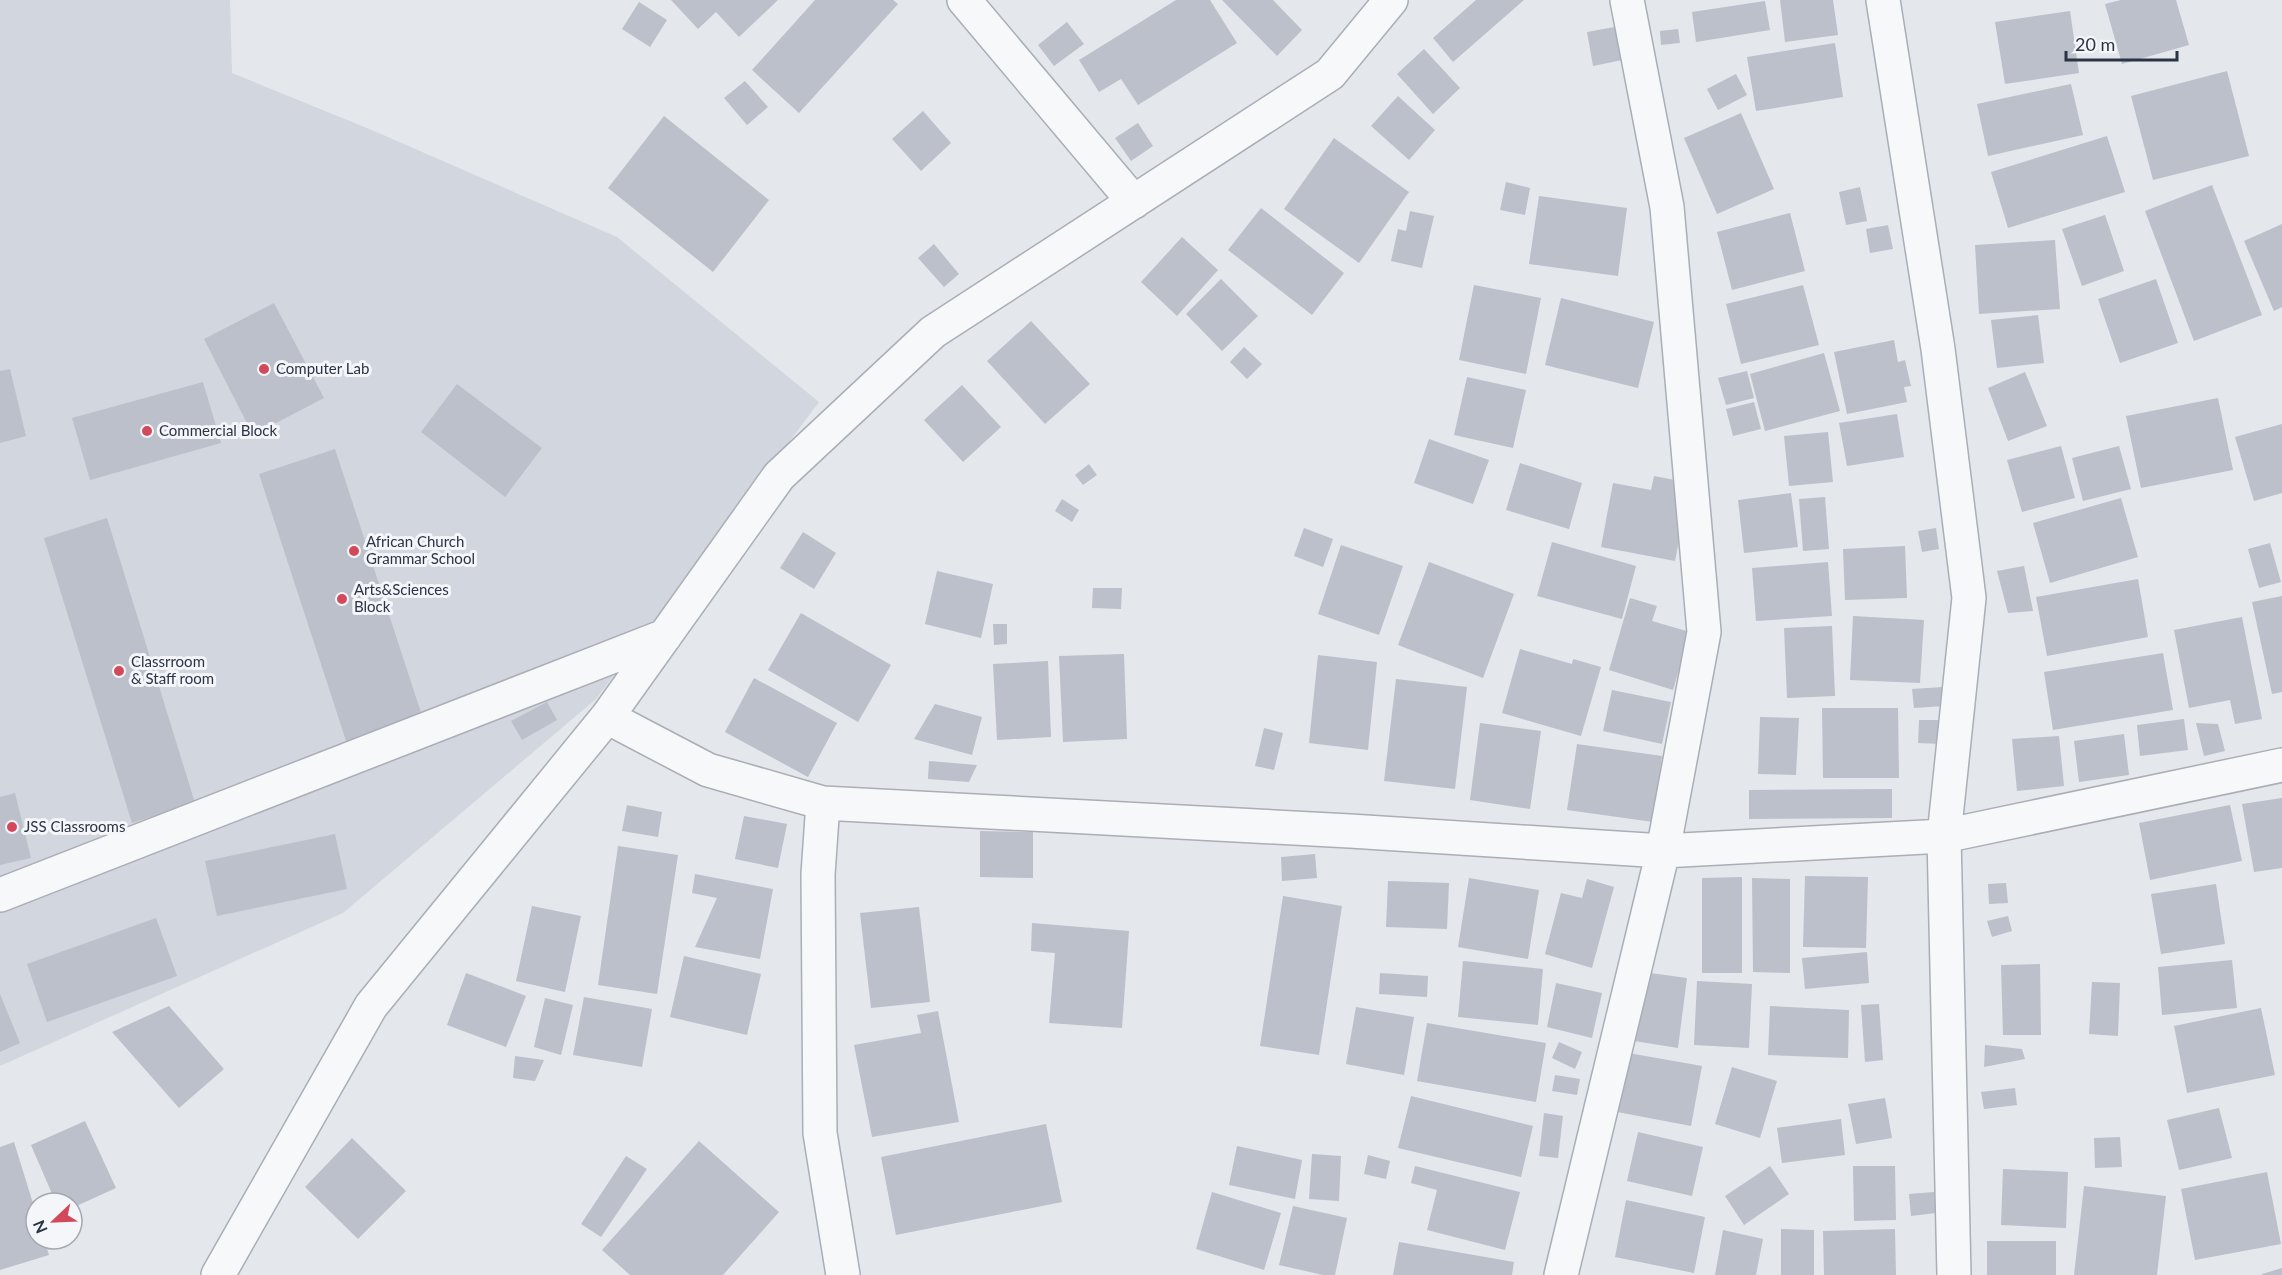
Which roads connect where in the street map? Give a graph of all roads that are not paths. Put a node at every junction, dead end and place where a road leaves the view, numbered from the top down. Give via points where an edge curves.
1 (964, 0) edge
2 (1391, 0) edge
3 (1628, 0) edge
4 (1883, 0) edge
5 (1134, 202) junction
6 (665, 636) junction
7 (607, 717) junction
8 (2282, 765) edge
9 (823, 803) junction
10 (1944, 836) junction
11 (1663, 851) junction
12 (0, 895) edge
13 (218, 1275) edge
14 (843, 1275) edge
15 (1561, 1275) edge
16 (1954, 1275) edge

1 - 5 street
2 - 5 street via 1330,74
3 - 11 street via 1667,207 1704,632
4 - 10 street via 1938,349 1969,598
5 - 6 street via 933,332 779,476
6 - 7 street
6 - 12 street
7 - 9 street via 708,770
7 - 13 street via 371,1006
8 - 10 street
9 - 11 street
9 - 14 street via 818,874 820,1133
10 - 11 street
10 - 16 street
11 - 15 street

